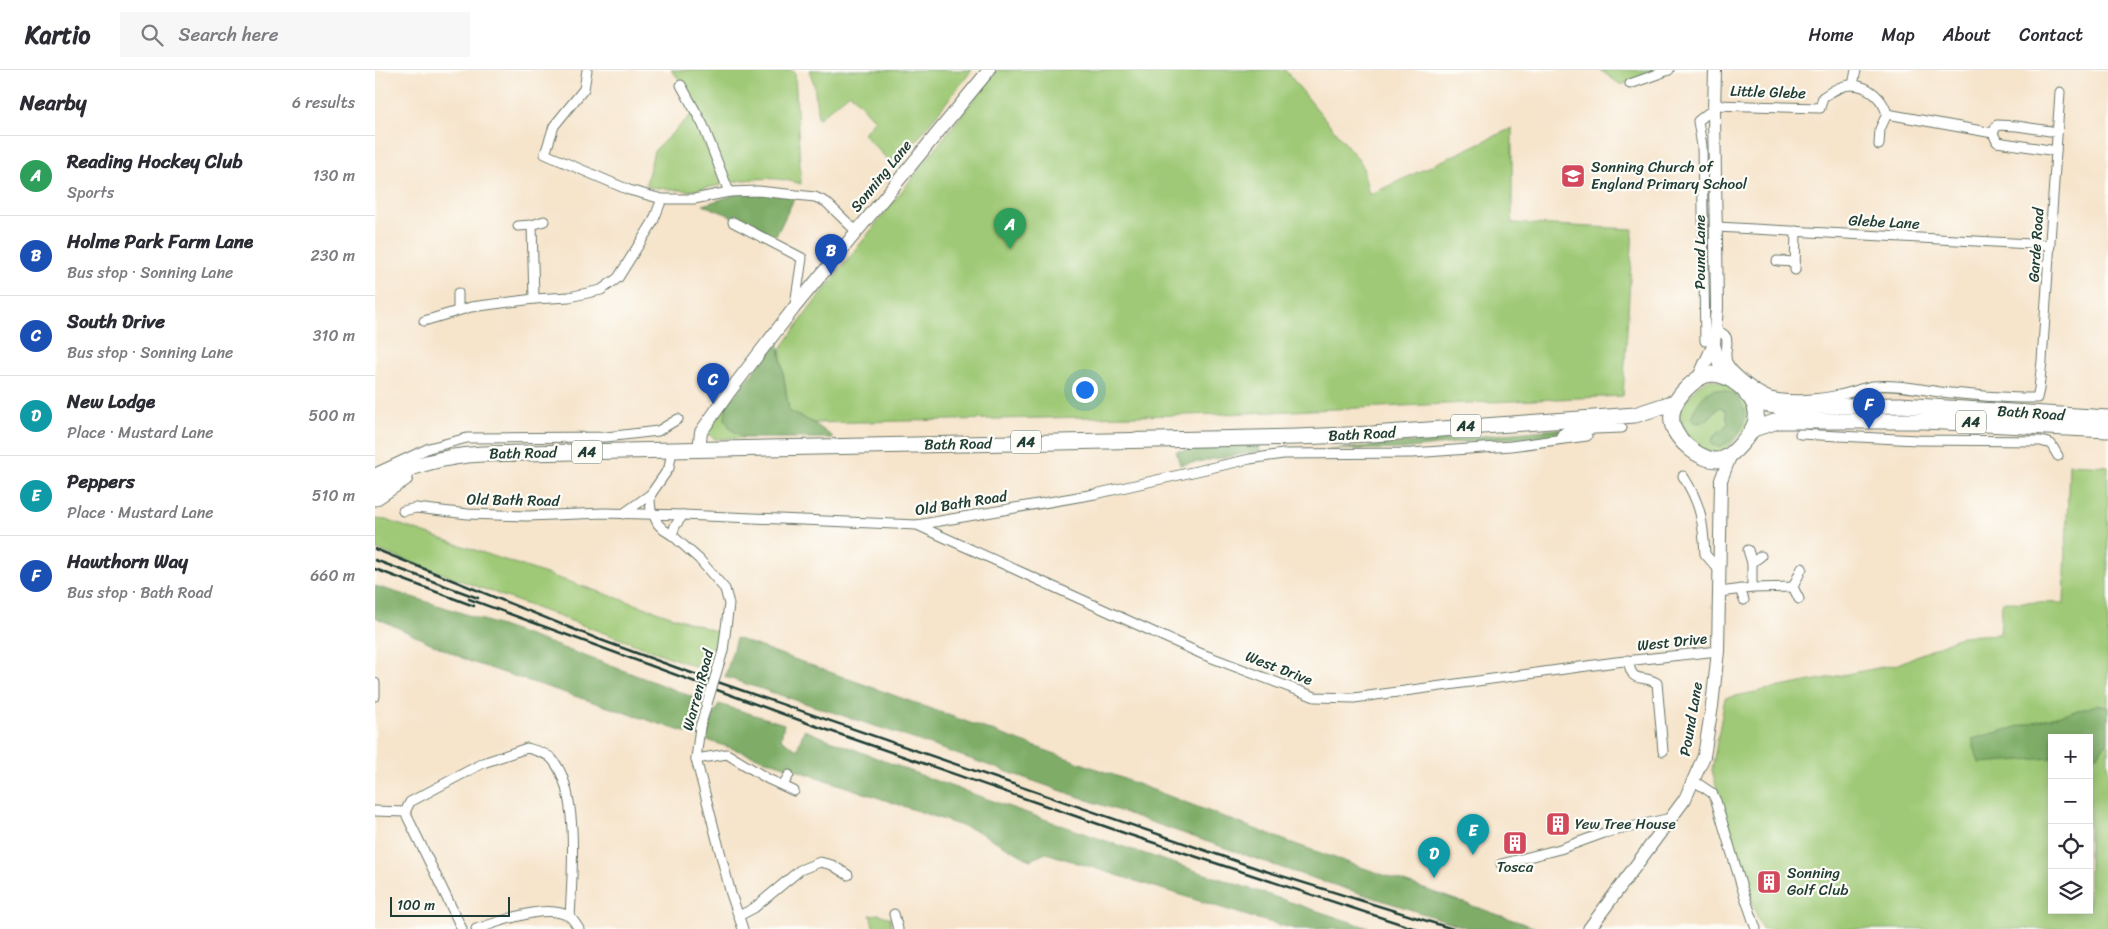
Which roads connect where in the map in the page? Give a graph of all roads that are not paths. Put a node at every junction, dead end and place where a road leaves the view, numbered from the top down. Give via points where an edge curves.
1 (587, 70) edge
2 (989, 70) edge
3 (1669, 70) edge
4 (1715, 70) edge
5 (1856, 70) edge
6 (1630, 84) dead end
7 (681, 85) dead end
8 (1853, 85) junction
9 (2060, 92) dead end
10 (1714, 108) junction
11 (1887, 114) junction
12 (2057, 132) junction
13 (1993, 133) junction
14 (1879, 145) dead end
15 (2056, 151) junction
16 (729, 192) junction
17 (663, 199) junction
18 (544, 221) dead end
19 (733, 222) dead end
20 (532, 225) junction
21 (518, 226) dead end
22 (1717, 226) junction
23 (1796, 231) junction
24 (857, 232) junction
25 (2050, 245) junction
26 (1777, 260) dead end
27 (458, 293) dead end
28 (534, 299) junction
29 (1703, 306) junction
30 (1717, 307) junction
31 (794, 308) junction
32 (458, 309) junction
33 (424, 321) dead end
34 (1711, 338) junction
35 (1699, 377) junction
36 (1728, 378) junction
37 (1747, 395) junction
38 (1675, 402) junction
39 (1900, 405) junction
40 (1635, 415) junction
41 (2108, 418) edge
42 (678, 419) dead end
43 (1901, 421) junction
44 (1622, 428) dead end
45 (1753, 429) junction
46 (2108, 430) edge
47 (1675, 431) junction
48 (1800, 434) dead end
49 (1587, 436) dead end
50 (488, 437) junction
51 (1297, 437) junction
52 (1560, 438) junction
53 (1903, 438) junction
54 (672, 450) junction
55 (699, 450) junction
56 (490, 454) junction
57 (1731, 454) junction
58 (1297, 455) junction
59 (2058, 456) dead end
60 (1703, 457) junction
61 (432, 462) junction
62 (375, 473) edge
63 (1683, 476) dead end
64 (1721, 480) junction
65 (375, 484) edge
66 (651, 494) junction
67 (375, 498) edge
68 (403, 511) dead end
69 (623, 514) junction
70 (655, 515) junction
71 (683, 515) junction
72 (917, 525) junction
73 (672, 535) junction
74 (1748, 550) dead end
75 (1761, 556) dead end
76 (1752, 563) junction
77 (1802, 568) dead end
78 (1719, 570) junction
79 (1793, 587) junction
80 (1752, 588) junction
81 (1740, 590) junction
82 (1719, 592) junction
83 (1799, 599) dead end
84 (1744, 600) dead end
85 (1718, 651) junction
86 (1628, 660) junction
87 (375, 683) edge
88 (375, 696) edge
89 (1663, 751) dead end
90 (696, 759) junction
91 (789, 775) dead end
92 (1694, 781) junction
93 (783, 785) junction
94 (795, 791) dead end
95 (375, 811) edge
96 (405, 812) junction
97 (1671, 818) junction
98 (1501, 864) dead end
99 (848, 875) dead end
100 (894, 914) dead end
101 (739, 916) junction
102 (570, 917) junction
103 (462, 929) edge
104 (476, 929) edge
105 (579, 929) edge
106 (743, 929) edge
107 (898, 929) edge
108 (1589, 929) edge
109 (1756, 929) edge

1 - 17 street via 584,89 554,126 545,154 629,190
2 - 24 street, Sonning Lane
3 - 6 street
4 - 10 street, Pound Lane
5 - 8 street
7 - 16 street via 703,125
8 - 10 street, Little Glebe via 1836,89 1823,97 1820,108
8 - 11 street via 1875,94 1885,105
9 - 12 street, Garde Road
10 - 22 street, Pound Lane
10 - 29 street via 1698,121 1702,146
11 - 13 street
11 - 14 street via 1880,129
12 - 13 street via 1997,126
12 - 15 street, Garde Road
13 - 15 street via 1997,142
15 - 25 street, Garde Road
16 - 17 street via 694,199
16 - 24 street via 758,191 815,197 826,202
17 - 28 street via 619,278 601,290 569,297
18 - 20 street
19 - 31 street via 802,258
20 - 21 street
20 - 28 street
22 - 23 street, Glebe Lane
22 - 30 street, Pound Lane
23 - 25 street, Glebe Lane
23 - 26 street via 1795,266
24 - 31 street, Sonning Lane
25 - 34 street, Garde Road via 2037,398 1889,385 1837,396 1781,399 1756,390 1733,369 1726,359 1727,338 1723,333
27 - 32 street
28 - 32 street
29 - 30 street
29 - 34 street
30 - 34 street, Pound Lane
31 - 55 street, Sonning Lane via 701,432
32 - 33 street
34 - 35 street, Pound Lane
34 - 36 street, Pound Lane via 1719,364
35 - 36 main road via 1713,374
35 - 38 main road
36 - 37 main road
37 - 39 main road, Bath Road / A4 via 1764,404 1781,407
37 - 45 main road via 1757,413
38 - 40 main road, Bath Road / A4
38 - 47 main road via 1672,418
39 - 41 main road, Bath Road / A4
39 - 43 main road
40 - 47 main road, Bath Road / A4
40 - 51 main road, Bath Road / A4
42 - 50 street via 658,431 606,437
43 - 45 main road, Bath Road / A4 via 1778,421
43 - 46 main road, Bath Road / A4
43 - 53 street
44 - 52 street via 1568,430
45 - 57 main road
47 - 60 main road
48 - 53 street
49 - 52 street
50 - 56 street
50 - 62 street via 467,438 429,448
51 - 55 main road, Bath Road / A4
51 - 58 street
52 - 58 street, Old Bath Road via 1511,446 1412,453
53 - 59 street via 2041,441 2051,444
54 - 55 main road, Bath Road / A4
54 - 56 main road, Bath Road / A4
54 - 66 street via 669,468
56 - 61 main road, Bath Road / A4
57 - 60 main road via 1721,459
57 - 64 street, Pound Lane
58 - 72 street, Old Bath Road via 1250,459 1095,494
60 - 64 street
61 - 65 main road, Bath Road / A4 via 404,469
61 - 67 main road, A4
63 - 78 street via 1695,496 1703,523 1705,554
64 - 78 street, Pound Lane
66 - 69 street
66 - 70 street, Warren Road
68 - 69 street, Old Bath Road via 416,508 527,516
69 - 70 street, Old Bath Road
70 - 71 street, Old Bath Road
70 - 73 street, Warren Road via 658,524
71 - 72 street, Old Bath Road
71 - 73 street
72 - 86 street, West Drive via 1202,654 1315,697 1354,698
73 - 90 street, Warren Road, bridge via 704,564 725,589 729,604 723,651 700,727
74 - 76 street
75 - 76 street
76 - 80 street
77 - 79 street
78 - 82 street, Pound Lane
79 - 80 street
79 - 83 street
80 - 81 street
81 - 82 street
81 - 84 street
82 - 85 street, Pound Lane
85 - 86 street, West Drive
85 - 92 street, Pound Lane via 1704,756
86 - 89 street via 1630,673 1657,683
87 - 88 street
90 - 93 street via 727,754
90 - 101 street, Warren Road
91 - 93 street
92 - 97 street, Pound Lane
92 - 109 street via 1712,793 1716,801
93 - 94 street
95 - 96 street
96 - 102 street via 410,802 483,763 527,748 551,758 565,782 573,846
96 - 103 street
97 - 98 street via 1613,831
97 - 108 street, Pound Lane
99 - 101 street via 820,862 800,870 754,908
100 - 107 street
101 - 106 street, Warren Road
102 - 104 street via 556,911 538,912
102 - 105 street

